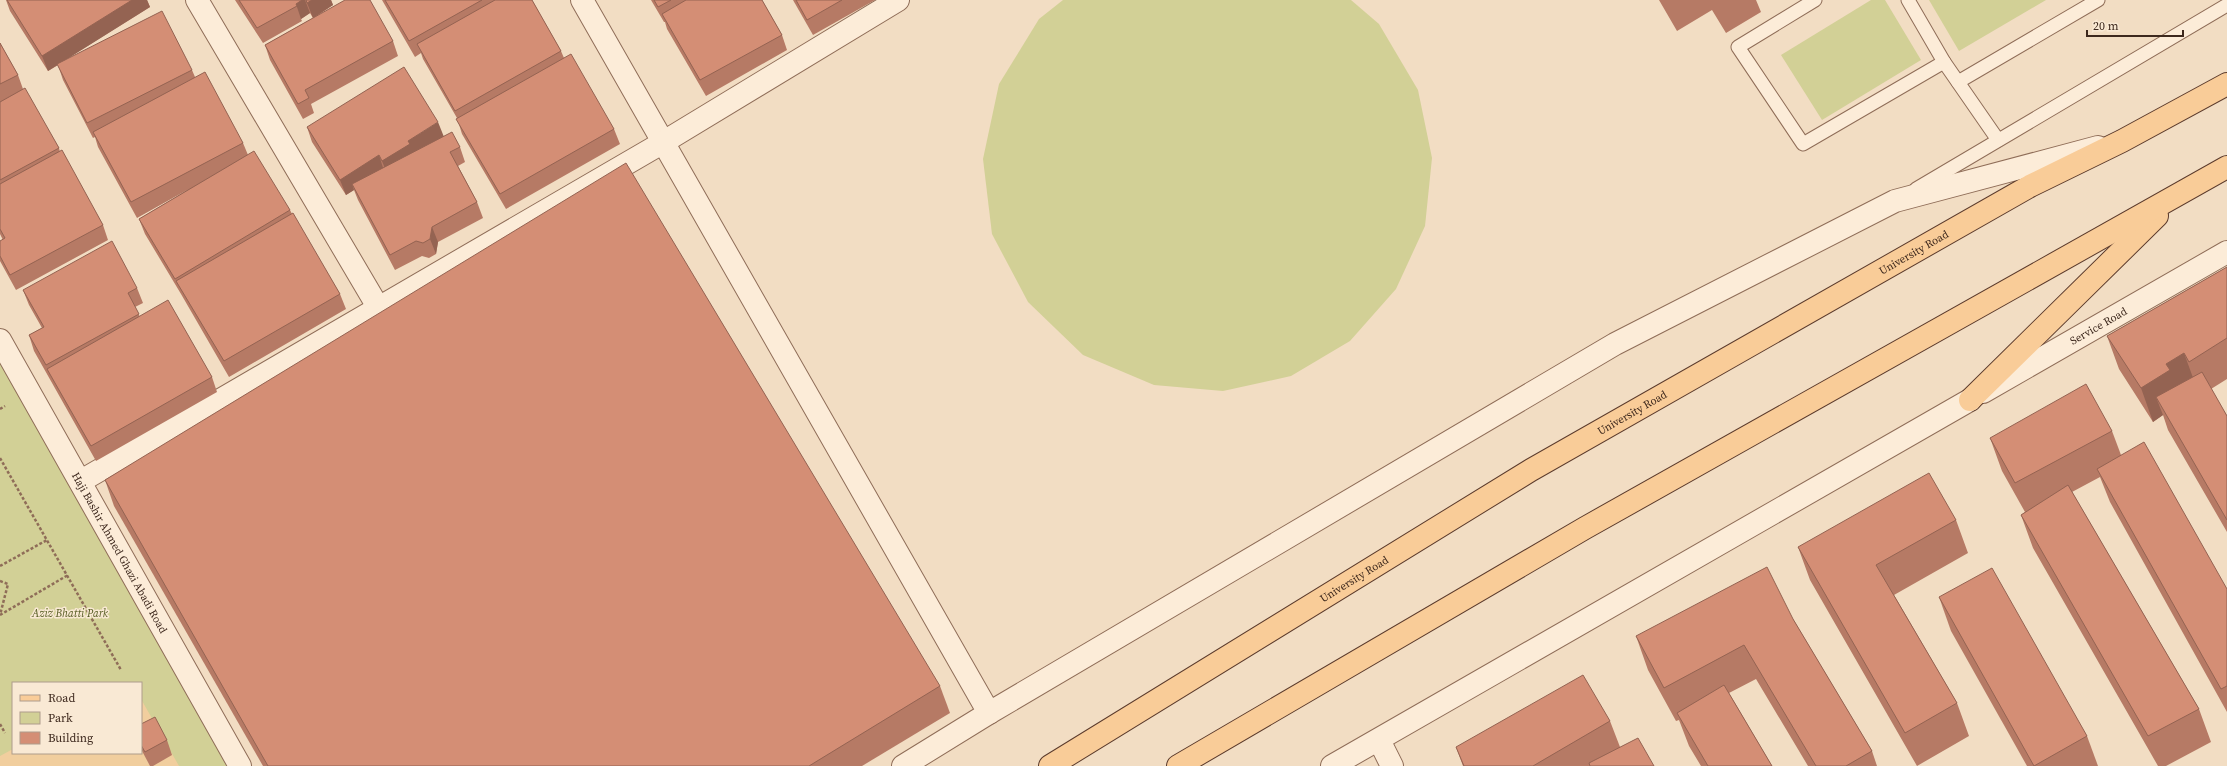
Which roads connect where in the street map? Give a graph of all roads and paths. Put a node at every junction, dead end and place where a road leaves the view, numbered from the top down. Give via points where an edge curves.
1 (197, 0) edge
2 (582, 0) edge
3 (898, 0) edge
4 (1815, 0) edge
5 (1908, 0) edge
6 (2098, 0) edge
7 (2227, 5) edge
8 (1944, 62) junction
9 (1958, 82) junction
10 (2227, 84) edge
11 (1998, 140) junction
12 (2122, 141) junction
13 (662, 143) junction
14 (2227, 167) edge
15 (2178, 195) junction
16 (1895, 201) junction
17 (2227, 252) edge
18 (378, 307) junction
19 (0, 340) edge
20 (1970, 400) junction
21 (0, 458) edge
22 (81, 481) junction
23 (46, 540) junction
24 (0, 566) edge
25 (68, 576) junction
26 (0, 581) edge
27 (0, 615) edge
28 (121, 670) dead end
29 (989, 713) junction
30 (0, 724) edge
31 (5, 733) dead end
32 (1379, 740) junction
33 (240, 766) edge
34 (903, 766) edge
35 (1050, 766) edge
36 (1178, 766) edge
37 (1332, 766) edge
38 (1392, 766) edge

1 - 18 street
2 - 13 street
3 - 13 street
4 - 8 lane via 1738,47 1803,144
5 - 8 lane
6 - 9 lane
7 - 11 lane
8 - 9 lane
9 - 11 lane
10 - 12 main road, University Road
11 - 16 lane
12 - 16 street
12 - 35 main road, University Road via 2030,186 1531,470
13 - 18 street
13 - 29 street
14 - 15 main road
15 - 20 main road
15 - 36 main road via 1585,528
16 - 29 street via 1615,344
17 - 20 street, Service Road
18 - 22 street
19 - 22 street, Haji Bashir Ahmed Ghazi Abadi Road
20 - 32 street, Service Road
21 - 23 path
22 - 33 street, Haji Bashir Ahmed Ghazi Abadi Road
23 - 24 path
23 - 25 path
25 - 27 path
25 - 28 path
26 - 27 path via 8,584
29 - 34 street
30 - 31 path
32 - 37 street, Service Road
32 - 38 street

